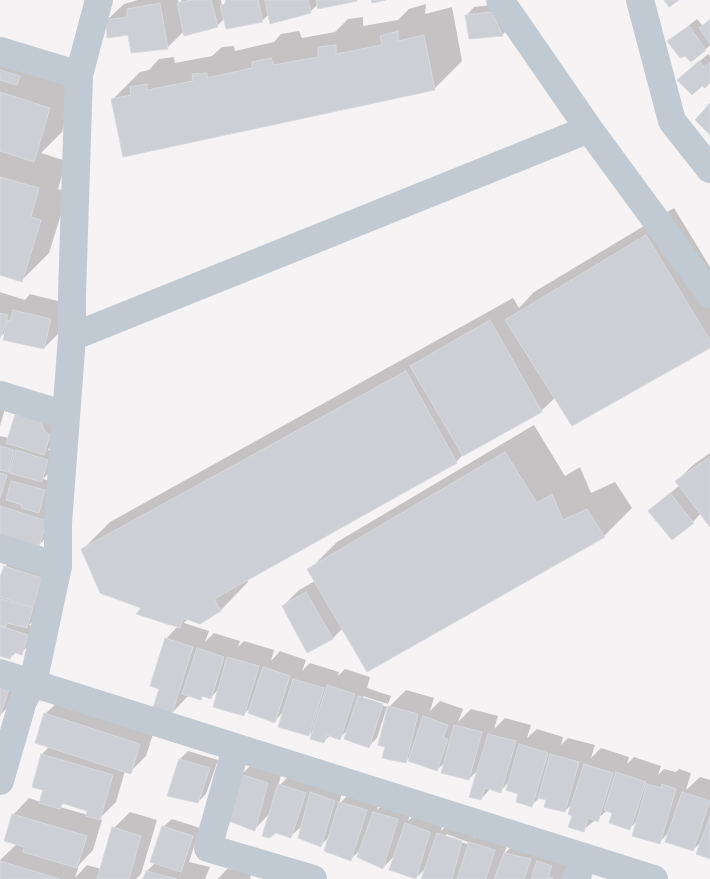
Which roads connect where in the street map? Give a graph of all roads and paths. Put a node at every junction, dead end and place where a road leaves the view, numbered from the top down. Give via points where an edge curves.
1 (99, 0) edge
2 (500, 0) edge
3 (640, 0) edge
4 (0, 51) edge
5 (79, 75) junction
6 (589, 129) junction
7 (710, 169) edge
8 (710, 294) edge
9 (72, 336) junction
10 (0, 395) edge
11 (65, 415) junction
12 (0, 548) edge
13 (58, 566) junction
14 (0, 673) edge
15 (32, 683) junction
16 (236, 748) junction
17 (2, 767) edge
18 (580, 868) edge
19 (313, 879) edge
20 (654, 879) edge

1 - 5 street
2 - 6 street
3 - 7 street via 672,121
4 - 5 street
5 - 9 street
6 - 8 street
6 - 9 street
9 - 11 street
10 - 11 street
11 - 13 street
12 - 13 street
13 - 15 street
14 - 15 street
15 - 16 street
15 - 17 street
16 - 18 street
16 - 19 street via 208,848
18 - 20 street

